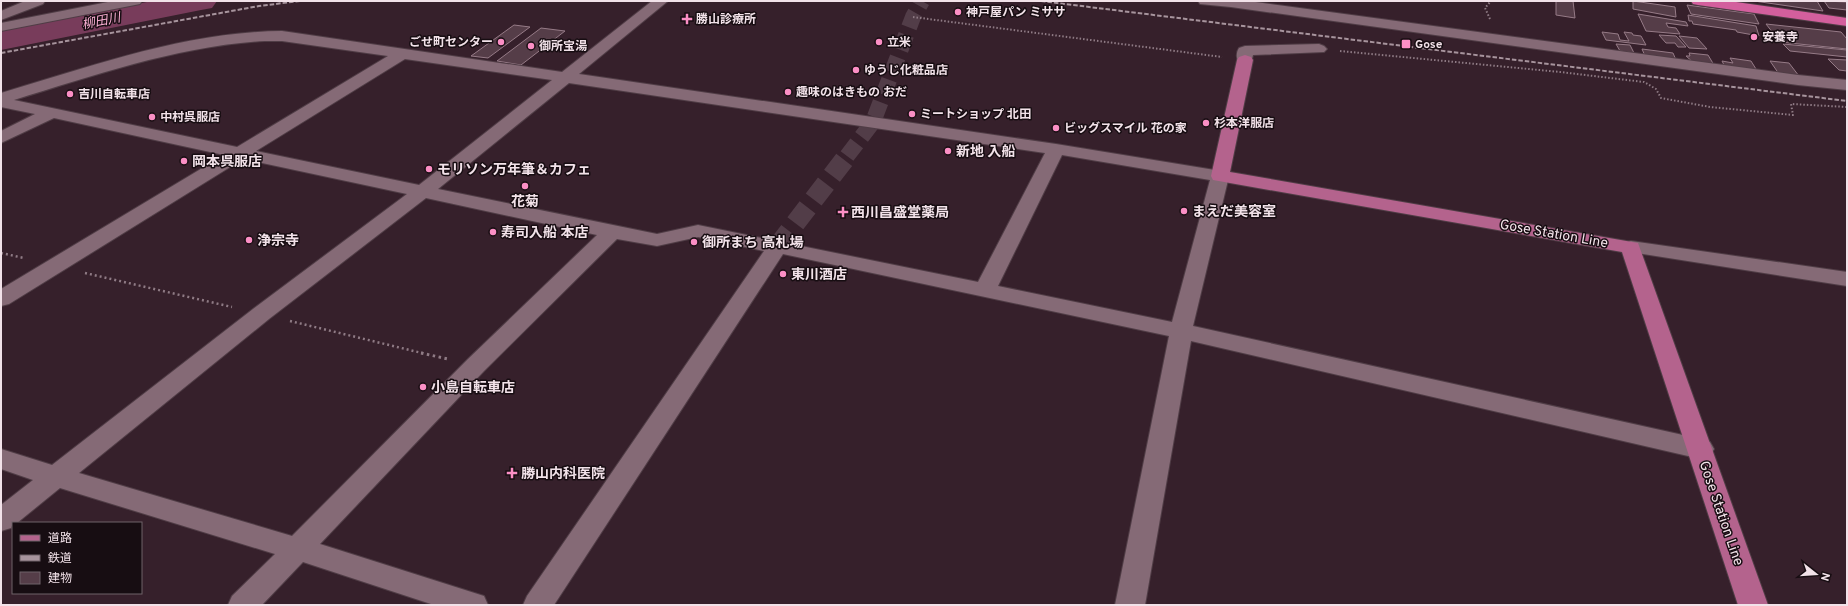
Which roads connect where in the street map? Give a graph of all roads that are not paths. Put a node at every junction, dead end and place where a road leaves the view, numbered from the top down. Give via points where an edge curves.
1 (38, 1) edge
2 (135, 1) edge
3 (660, 1) edge
4 (1205, 1) edge
5 (1698, 1) edge
6 (1738, 4) edge
7 (1, 16) edge
8 (1847, 22) edge
9 (1, 27) edge
10 (1319, 49) road end
11 (402, 54) junction
12 (1245, 60) joint
13 (563, 77) junction
14 (1847, 85) edge
15 (1, 98) edge
16 (1, 102) edge
17 (52, 113) junction
18 (1, 138) edge
19 (1056, 149) junction
20 (242, 153) junction
21 (1220, 176) junction
22 (421, 193) junction
23 (612, 232) junction
24 (1631, 246) junction
25 (776, 247) junction
26 (1847, 279) edge
27 (985, 290) junction
28 (1, 299) edge
29 (1181, 332) junction
30 (1701, 449) junction
31 (1, 459) edge
32 (54, 476) junction
33 (1, 520) edge
34 (298, 549) junction
35 (243, 605) edge
36 (473, 605) edge
37 (538, 605) edge
38 (1130, 605) edge
39 (1753, 605) edge

1 - 7 street
2 - 9 street
3 - 13 street
4 - 14 street
5 - 6 highway
6 - 8 highway
10 - 12 street via 1245,50
11 - 13 street
11 - 15 street via 282,36 243,38 157,54
11 - 20 street
12 - 21 main road
13 - 19 street
13 - 22 street
16 - 17 street
17 - 18 street
17 - 20 street
19 - 21 street
19 - 27 street
20 - 22 street
20 - 28 street
21 - 24 main road, Gose Station Line
21 - 29 street
22 - 23 street
22 - 32 street
23 - 25 street via 657,240 698,231
23 - 34 street via 476,365
24 - 26 street
24 - 30 main road, Gose Station Line
25 - 27 street
25 - 37 street
27 - 29 street
29 - 30 street
29 - 38 street
30 - 39 main road, Gose Station Line
31 - 32 street
32 - 33 street
32 - 34 street
34 - 35 street
34 - 36 street

